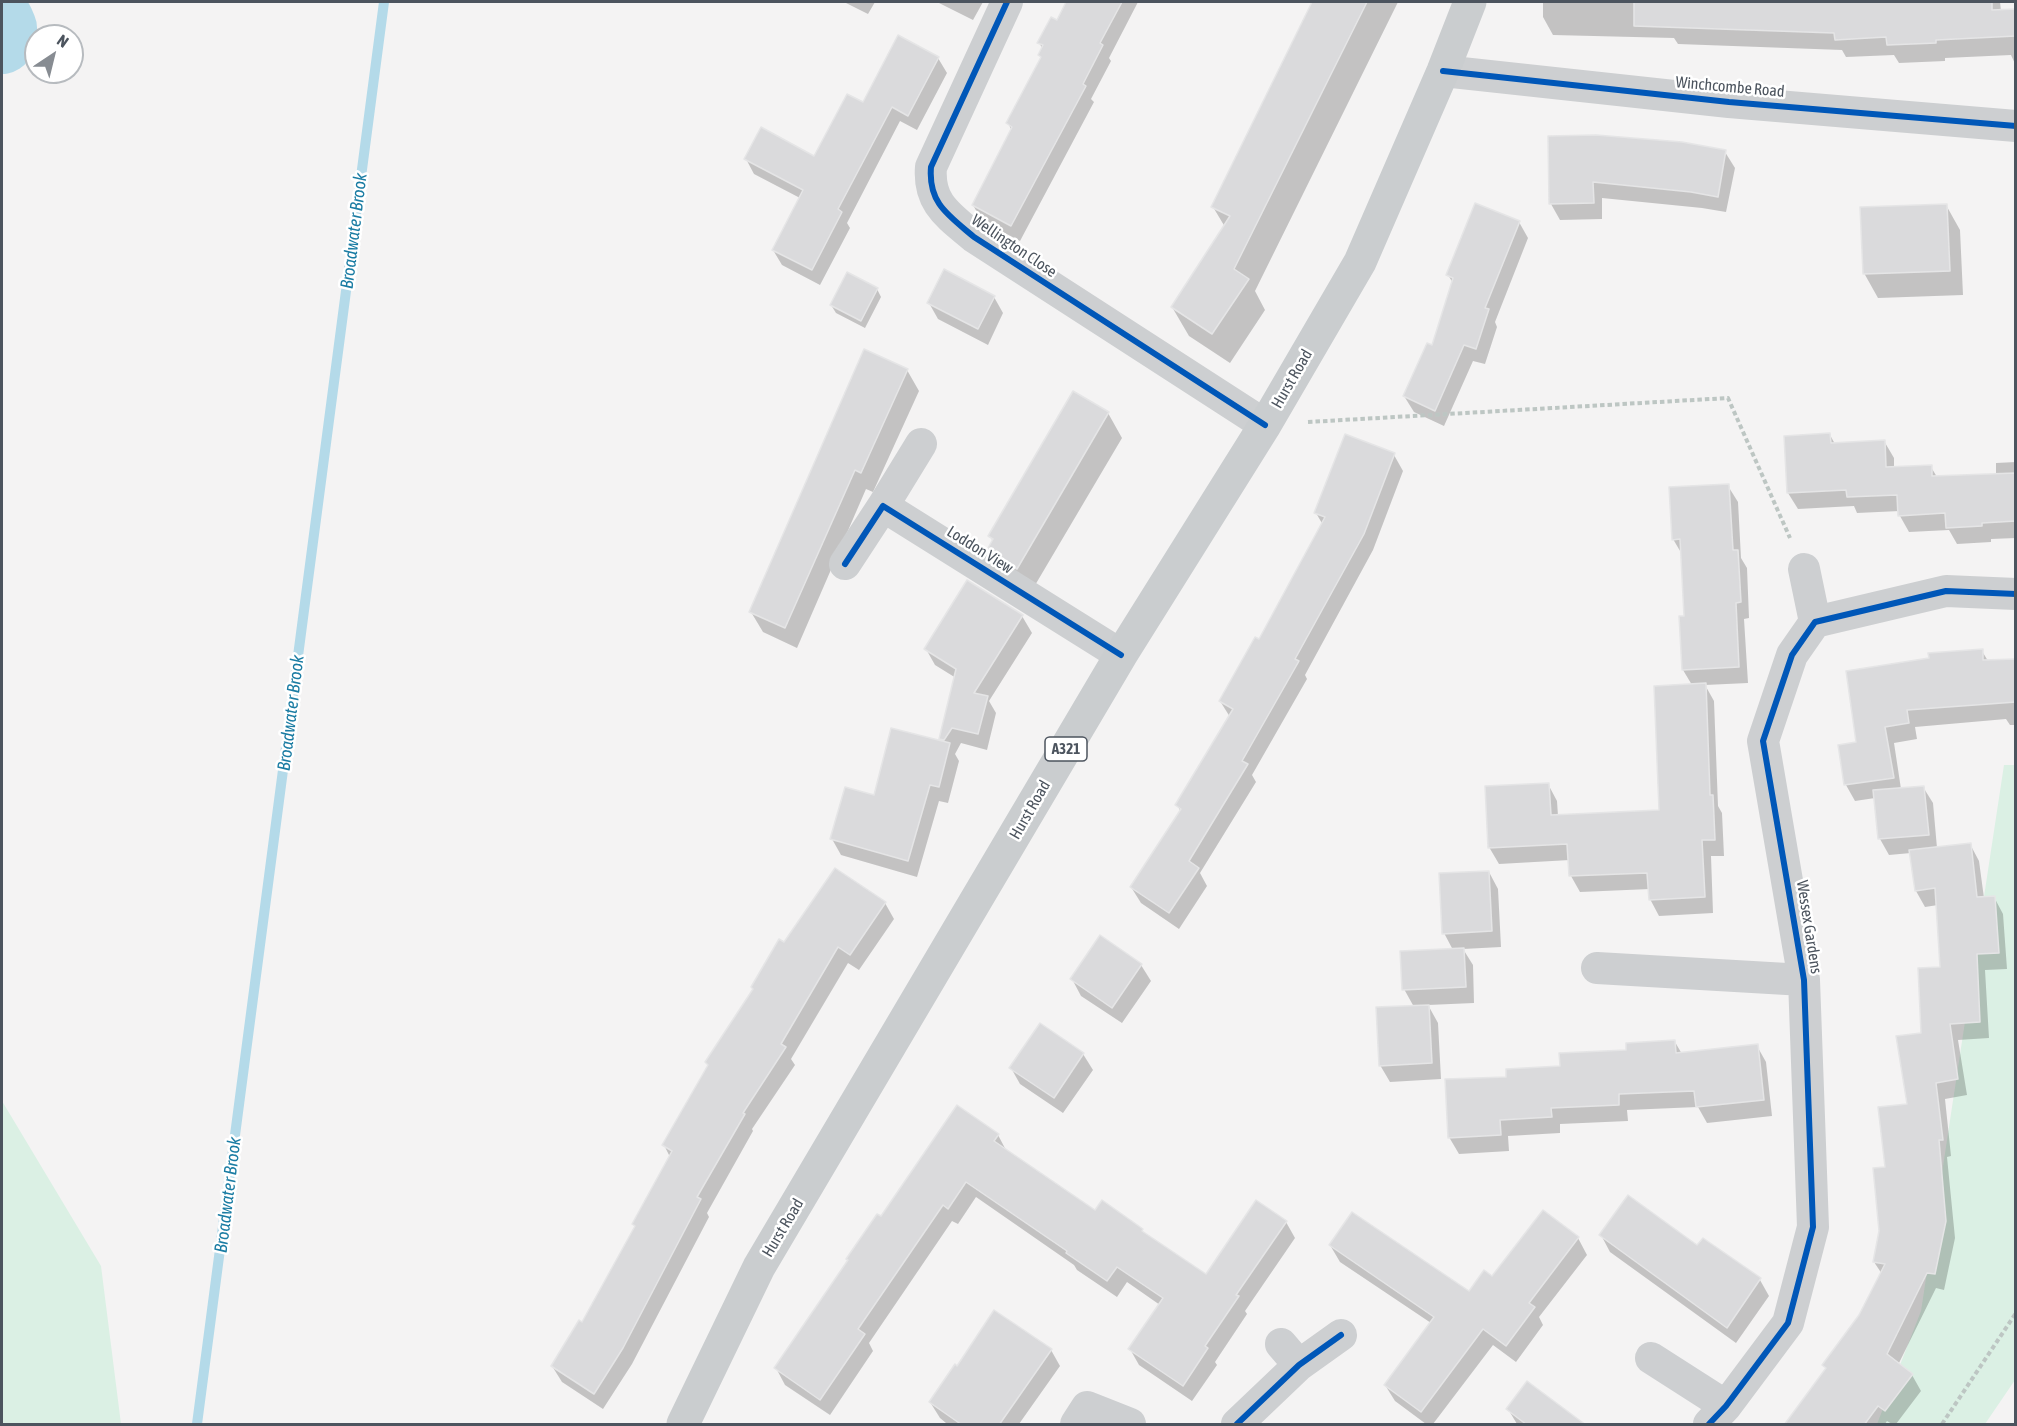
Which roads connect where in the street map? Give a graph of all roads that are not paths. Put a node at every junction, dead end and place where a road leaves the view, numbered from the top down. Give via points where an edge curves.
1 (1007, 2) edge
2 (1470, 2) edge
3 (1443, 71) junction
4 (2016, 126) edge
5 (1266, 425) junction
6 (921, 444) dead end
7 (883, 506) junction
8 (845, 564) dead end
9 (1803, 569) road end
10 (2016, 594) edge
11 (1815, 622) junction
12 (1121, 655) junction
13 (1597, 968) dead end
14 (1804, 980) junction
15 (1341, 1335) dead end
16 (1651, 1358) dead end
17 (1718, 1415) edge
18 (683, 1425) edge
19 (1076, 1425) edge
20 (1130, 1425) edge
21 (1237, 1425) edge

1 - 5 street, Wellington Close via 931,167 929,183 936,202 974,237
2 - 3 main road, Hurst Road / A321
3 - 4 street, Winchcombe Road via 1729,102
3 - 5 main road, Hurst Road / A321 via 1360,262
5 - 12 main road, Hurst Road / A321
6 - 7 street
7 - 8 street
7 - 12 street, Loddon View
9 - 11 street
10 - 11 street via 1946,591
11 - 14 street, Wessex Gardens via 1792,655 1763,741
12 - 18 main road, Hurst Road / A321 via 759,1267
13 - 14 street
14 - 17 street, Wessex Gardens via 1812,1227 1788,1323
15 - 21 street via 1290,1354
16 - 17 street, Wessex Gardens
19 - 20 street via 1087,1407

